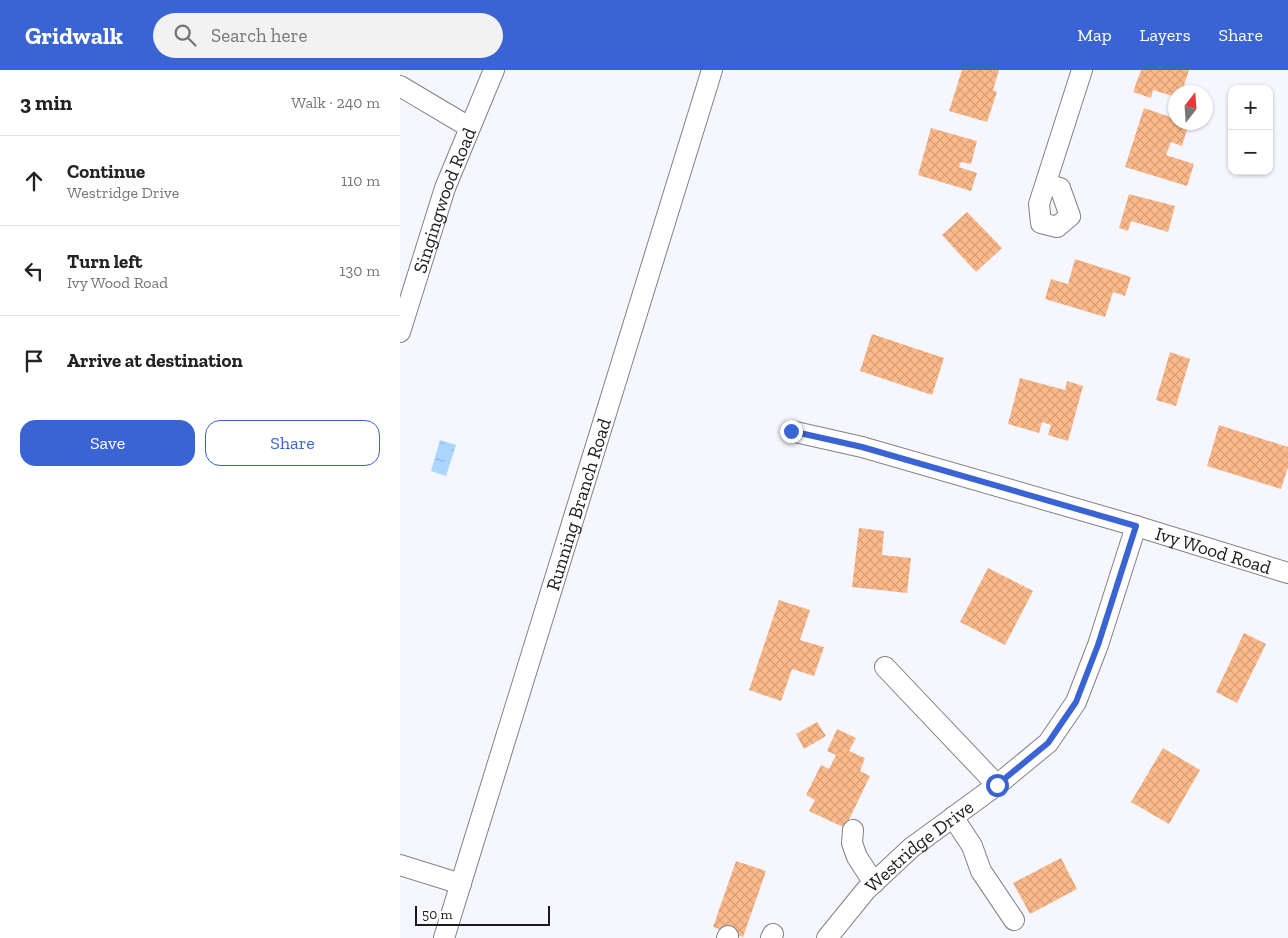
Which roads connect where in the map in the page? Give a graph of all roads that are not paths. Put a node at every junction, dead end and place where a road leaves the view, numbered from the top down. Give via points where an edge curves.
1 (494, 70) edge
2 (712, 70) edge
3 (1082, 70) edge
4 (400, 86) edge
5 (469, 127) junction
6 (1046, 184) junction
7 (400, 332) edge
8 (791, 431) dead end
9 (1136, 526) junction
10 (1288, 573) edge
11 (885, 667) dead end
12 (997, 785) junction
13 (953, 817) junction
14 (853, 830) dead end
15 (400, 865) edge
16 (874, 883) junction
17 (461, 884) junction
18 (1014, 920) dead end
19 (444, 938) edge
20 (827, 938) edge

1 - 5 street, Singingwood Road
2 - 17 street, Running Branch Road
3 - 6 street
4 - 5 street
5 - 7 street, Singingwood Road via 445,188
6 - 6 street via 1039,204 1042,224 1057,227 1070,216 1060,188
8 - 9 street, Ivy Wood Road via 862,447
9 - 10 street, Ivy Wood Road
9 - 12 street, Westridge Drive via 1076,702 1048,743
11 - 12 street
12 - 13 street, Westridge Drive
13 - 16 street, Westridge Drive via 911,848
13 - 18 street via 972,846 981,871
14 - 16 street via 852,842 857,857
15 - 17 street
16 - 20 street, Westridge Drive
17 - 19 street, Running Branch Road

